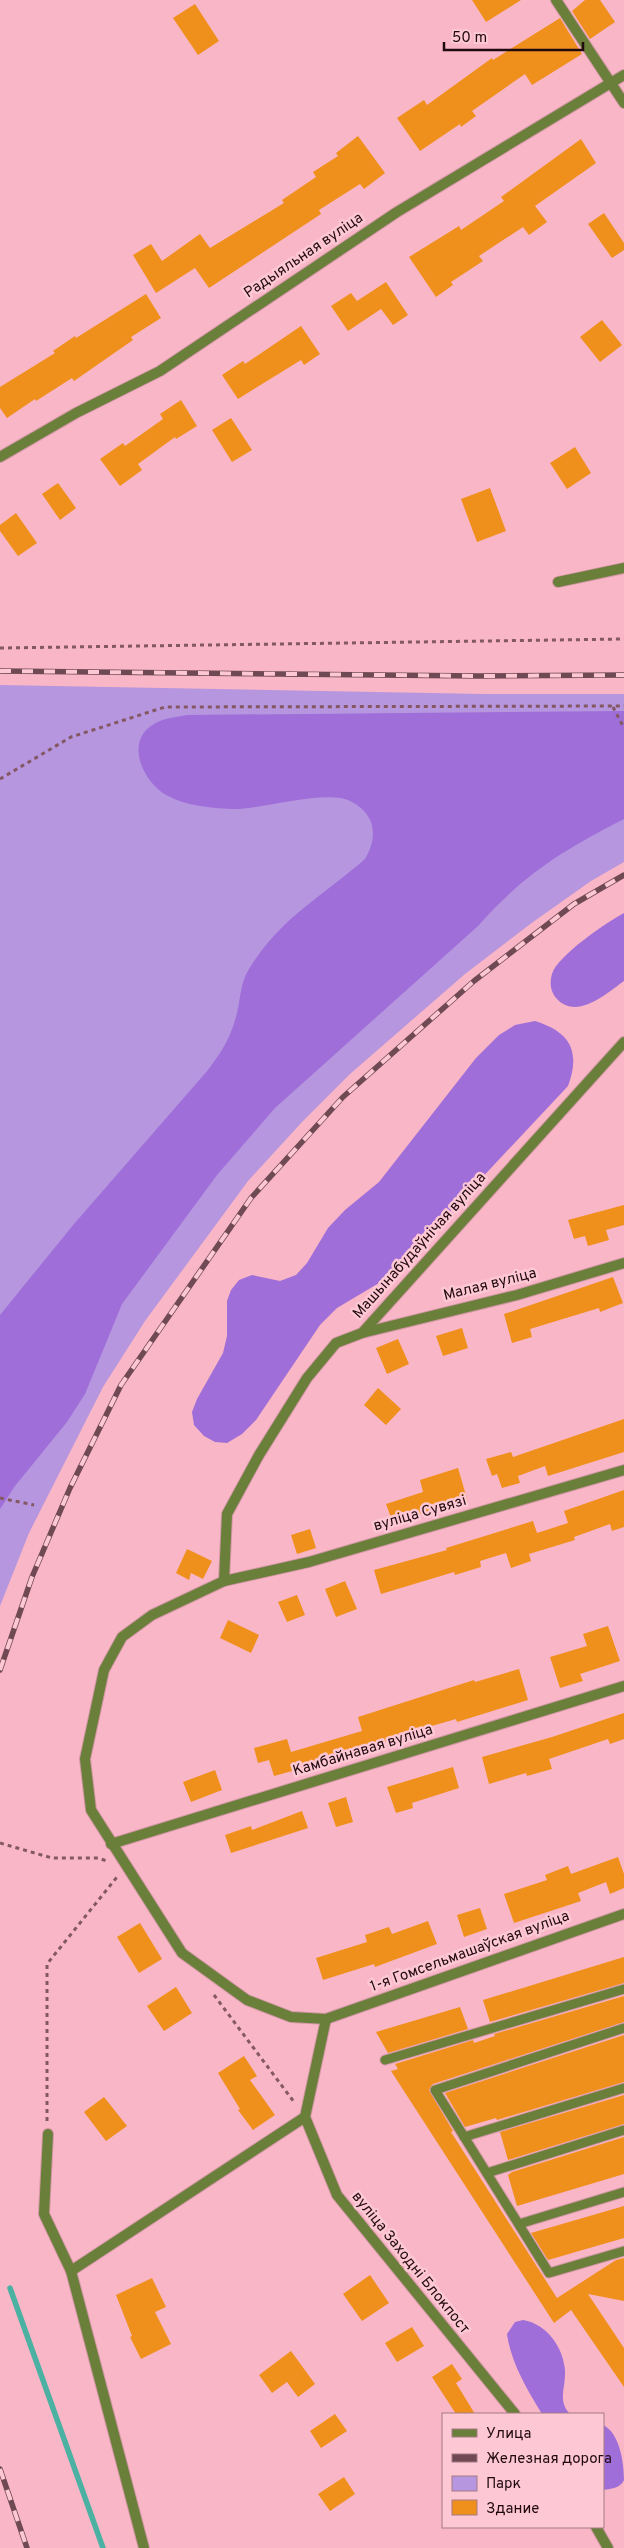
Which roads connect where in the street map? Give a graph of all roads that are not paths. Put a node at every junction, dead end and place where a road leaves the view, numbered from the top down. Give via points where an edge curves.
1 (556, 0) edge
2 (624, 75) edge
3 (611, 84) junction
4 (624, 103) edge
5 (0, 457) edge
6 (624, 568) edge
7 (558, 582) dead end
8 (624, 1042) edge
9 (624, 1263) edge
10 (362, 1333) junction
11 (624, 1470) edge
12 (224, 1581) junction
13 (624, 1686) edge
14 (111, 1844) junction
15 (624, 1914) edge
16 (624, 1989) edge
17 (326, 2019) junction
18 (624, 2028) edge
19 (385, 2060) dead end
20 (624, 2088) edge
21 (305, 2116) junction
22 (624, 2130) edge
23 (48, 2134) road end
24 (464, 2137) junction
25 (487, 2173) junction
26 (624, 2192) edge
27 (519, 2224) junction
28 (624, 2251) edge
29 (71, 2271) junction
30 (514, 2413) edge
31 (597, 2528) edge
32 (144, 2548) edge
33 (608, 2548) edge

1 - 3 street
2 - 3 street, Радыяльная вуліца
3 - 4 street
3 - 5 street, Радыяльная вуліца via 396,212 160,371 76,413
6 - 7 street
8 - 10 street, Машынабудаўнічая вуліца
9 - 10 street, Малая вуліца via 517,1295
10 - 12 street, Машынабудаўнічая вуліца via 336,1343 307,1378 259,1455 227,1514
11 - 12 street, вуліца Сувязі via 309,1562
12 - 14 street via 152,1615 122,1637 104,1670 85,1759 91,1810
13 - 14 street, Камбайнавая вуліца
14 - 17 street via 182,1953 247,2000 291,2017
15 - 17 street, 1-я Гомсельмашаўская вуліца
16 - 19 lane
17 - 21 street
18 - 24 lane via 435,2090
20 - 24 lane
21 - 29 street
21 - 30 street, вуліца Заходні Блокпост via 337,2196
22 - 25 lane
23 - 29 street via 44,2214
24 - 25 lane
25 - 27 lane
26 - 27 lane
27 - 28 lane via 549,2274
29 - 32 street
31 - 33 street

